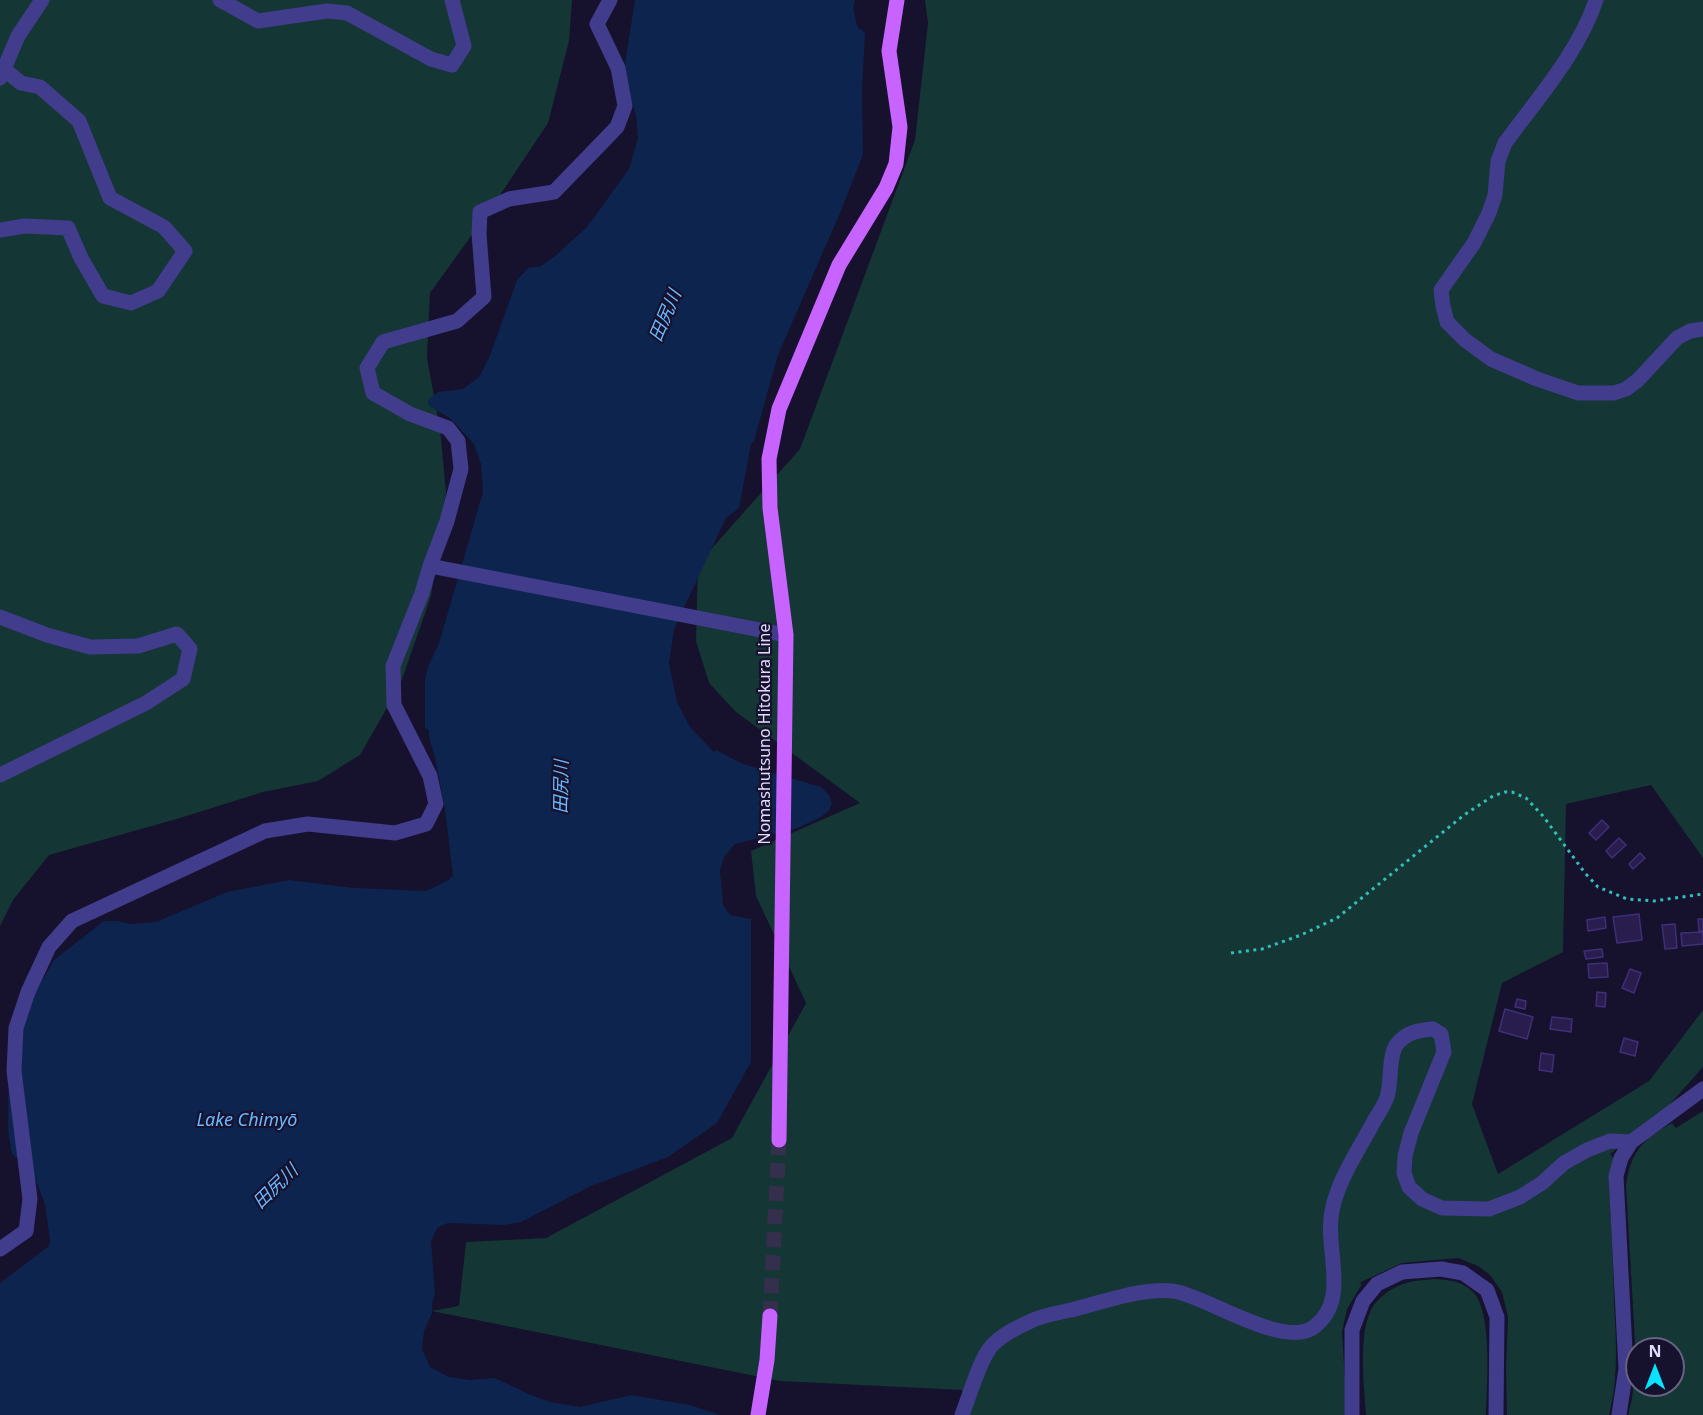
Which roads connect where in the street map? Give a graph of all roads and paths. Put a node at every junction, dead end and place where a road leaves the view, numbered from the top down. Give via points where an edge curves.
1 (42, 0) edge
2 (220, 0) edge
3 (452, 0) edge
4 (610, 0) edge
5 (897, 0) edge
6 (1596, 0) edge
7 (2, 74) edge
8 (0, 230) edge
9 (1703, 329) edge
10 (430, 566) junction
11 (0, 617) edge
12 (786, 635) junction
13 (0, 775) edge
14 (1703, 894) edge
15 (1231, 953) dead end
16 (1703, 1089) edge
17 (779, 1140) tunnel mouth
18 (1631, 1142) junction
19 (0, 1249) edge
20 (770, 1316) tunnel mouth
21 (758, 1415) edge
22 (962, 1415) edge
23 (1352, 1415) edge
24 (1496, 1415) edge
25 (1619, 1415) edge

1 - 7 street via 18,36
2 - 3 street via 258,21 327,11 347,13 431,59 452,65 464,46
4 - 10 street via 597,24 618,68 625,106 617,127 554,192 509,199 480,212 484,297 456,321 383,342 367,368 373,393 410,414 448,428 458,441 461,469
5 - 12 main road, Nomashutsuno Hitokura Line via 889,51 900,127 896,164 886,188 839,265 779,410 769,459 770,508
6 - 9 street via 1575,46 1505,142 1489,213 1474,243 1441,290 1447,322 1491,359 1578,393 1626,389 1677,338
7 - 8 street via 40,87 79,122 110,198 164,227 185,251 158,291 131,303 103,296 68,228 25,226
10 - 12 street
10 - 19 street via 393,666 394,705 430,776 436,804 426,824 395,833 308,824 265,831 72,921 49,947 16,1028 14,1071 30,1199 26,1231
11 - 13 street via 90,647 138,646 177,634 190,649 183,679 146,704
12 - 17 main road, Nomashutsuno Hitokura Line
14 - 15 path via 1636,900 1598,887 1526,798 1505,792 1464,815 1336,918 1262,949
16 - 18 street
18 - 22 street via 1610,1141 1587,1150 1564,1163 1542,1184 1489,1209 1442,1208 1422,1199 1409,1187 1404,1173 1405,1156 1444,1052 1441,1034 1433,1029 1406,1035 1395,1046 1386,1098 1340,1184 1330,1232 1335,1291 1328,1314 1312,1329 1295,1333 1276,1331 1177,1292 1147,1291 1033,1320 1004,1336 990,1348
18 - 25 street via 1616,1176 1626,1369
20 - 21 main road
23 - 24 street via 1352,1330 1363,1301 1377,1284 1402,1272 1441,1269 1464,1273 1487,1290 1497,1317

